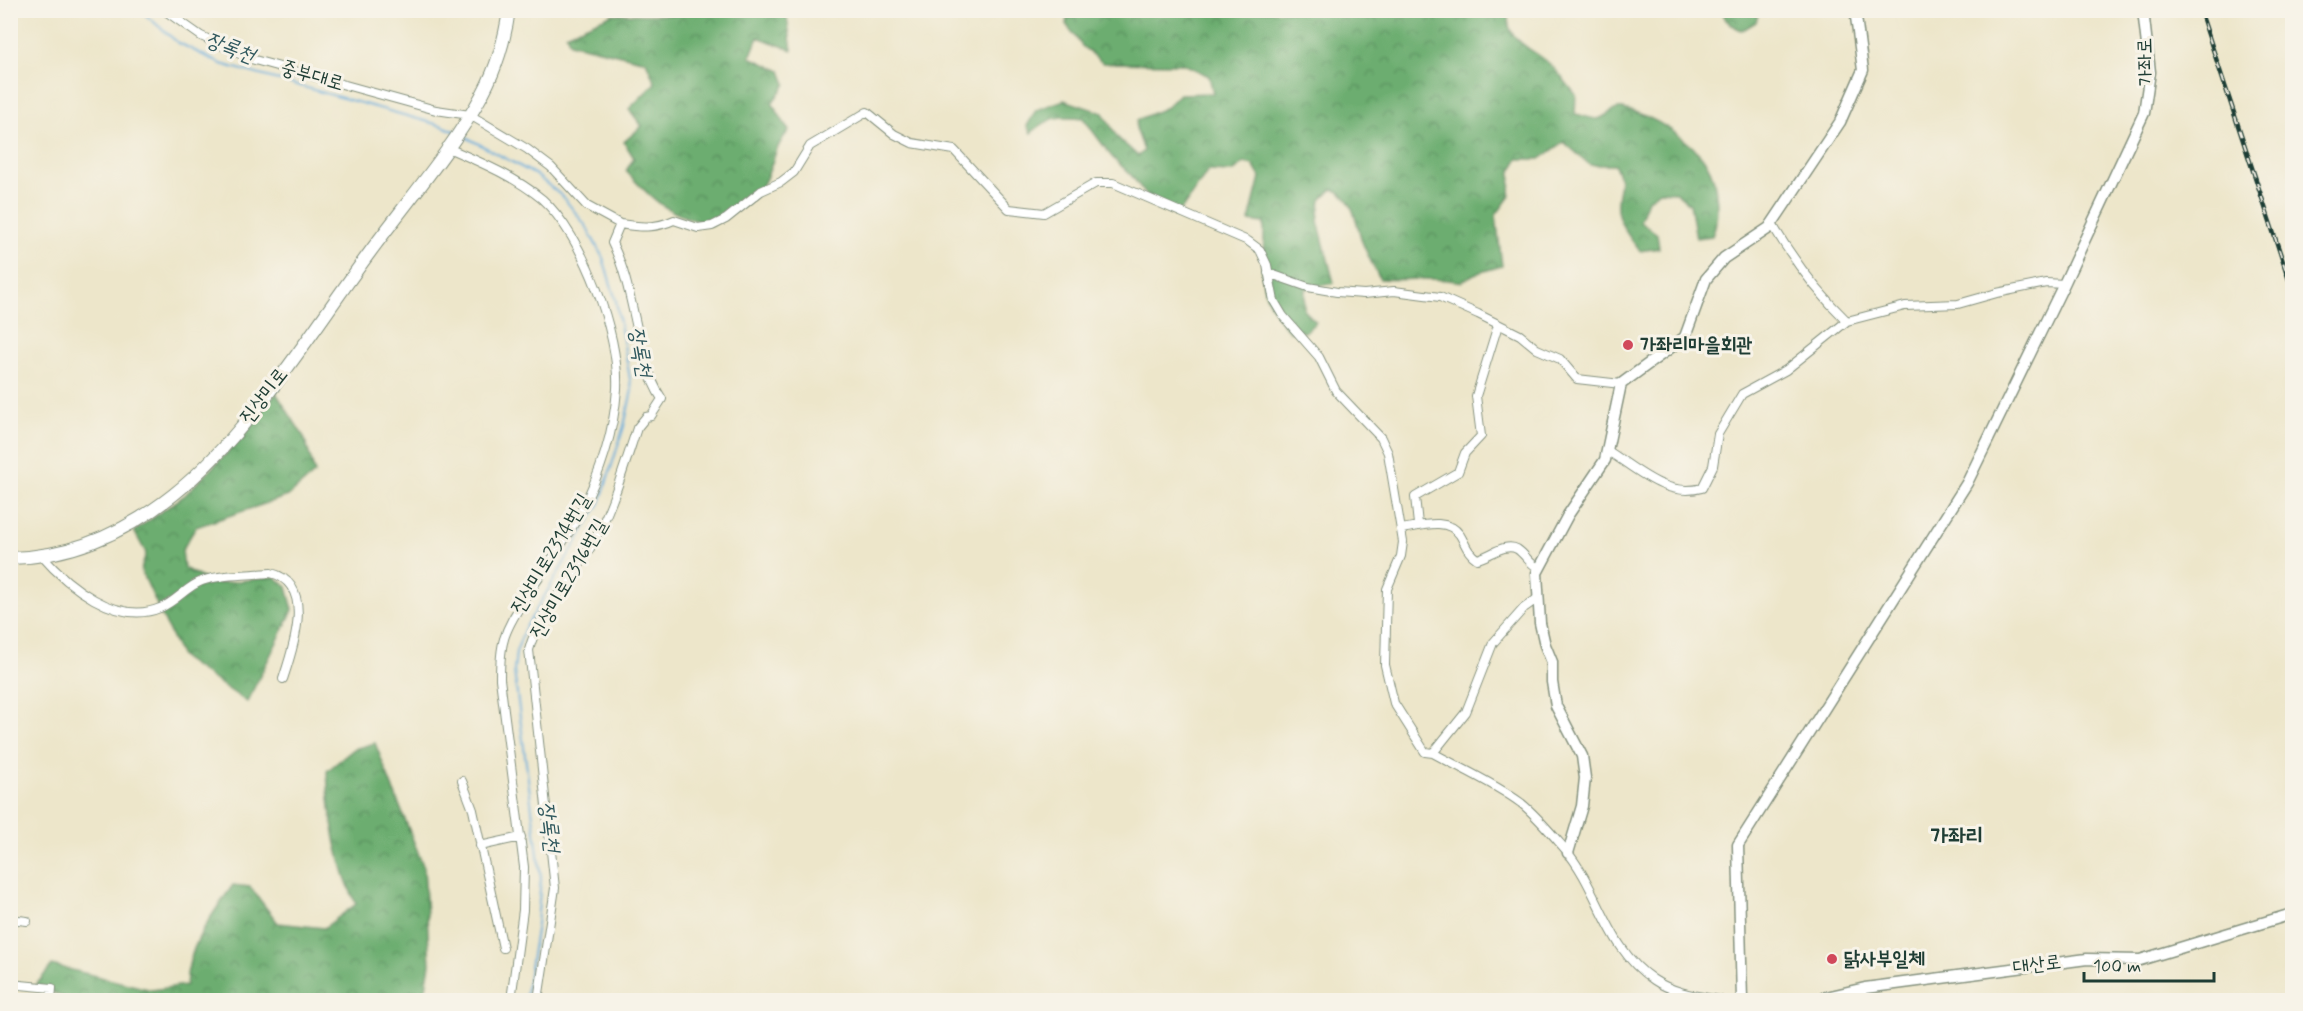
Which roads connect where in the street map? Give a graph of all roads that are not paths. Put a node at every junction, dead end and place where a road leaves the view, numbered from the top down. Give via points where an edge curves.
1 (164, 10) edge
2 (509, 10) edge
3 (1858, 10) edge
4 (2143, 10) edge
5 (468, 117) junction
6 (447, 146) junction
7 (620, 224) junction
8 (1772, 224) junction
9 (1268, 273) junction
10 (2064, 284) junction
11 (1847, 321) junction
12 (1498, 325) junction
13 (1621, 384) junction
14 (1608, 451) junction
15 (1418, 524) junction
16 (1401, 529) junction
17 (41, 555) junction
18 (10, 558) edge
19 (1539, 568) junction
20 (1538, 598) junction
21 (283, 679) dead end
22 (1433, 753) junction
23 (462, 781) dead end
24 (521, 837) junction
25 (480, 846) junction
26 (1568, 853) junction
27 (2292, 914) edge
28 (10, 919) edge
29 (27, 921) dead end
30 (503, 948) dead end
31 (10, 984) edge
32 (51, 1000) edge
33 (511, 1000) edge
34 (538, 1000) edge
35 (1720, 1000) edge
36 (1742, 1000) edge
37 (1814, 1000) edge

1 - 5 street, 중부대로 via 201,36 251,59
2 - 5 main road via 498,58
3 - 8 street via 1863,70 1854,94 1840,122
4 - 10 street, 가좌로 via 2150,72 2144,113
5 - 6 main road, 진상미로
5 - 7 street via 551,167 587,206
6 - 17 main road, 진상미로 via 285,369 215,456 174,494 136,521 83,546
6 - 24 street, 진상미로2314번길 via 513,179 543,200 566,227 591,273 617,372 609,436 588,496 564,542 513,618 502,648 500,679
7 - 9 street via 642,228 674,220 698,228 712,226 794,172 810,146 867,112 912,143 954,150 1009,209 1044,213 1096,183 1113,183 1248,241 1260,250
7 - 34 street, 진상미로2316번길 via 612,243 626,276 653,382 662,399 637,428 607,514 588,552 536,630 529,650 555,888
8 - 11 street via 1813,282
8 - 13 street via 1724,258 1706,279 1685,337
9 - 12 street via 1337,292 1394,291 1440,297
9 - 16 street via 1274,301 1283,316 1319,357 1336,392 1381,438 1388,453
10 - 11 street via 2046,283 1958,304 1905,306
10 - 36 street, 가좌로 via 1967,483 1738,844
11 - 14 street via 1786,370 1742,394 1718,434 1713,466 1702,488 1689,491 1656,482
12 - 13 street via 1560,359 1577,379
12 - 15 street via 1476,396 1482,436 1465,453 1458,472 1415,497
13 - 14 street
14 - 19 street
15 - 16 street
15 - 19 street via 1441,524 1459,533 1477,559 1510,547
16 - 22 street via 1401,556 1387,589 1385,665 1394,703 1425,752
17 - 18 main road, 진상미로
17 - 21 street via 84,595 126,610 157,610 207,579 278,574 292,588 299,625
19 - 20 street
20 - 22 street via 1493,643 1466,712
20 - 26 street via 1545,645 1552,662 1556,706 1582,756 1585,778 1582,806
22 - 26 street via 1522,804
23 - 25 street
24 - 25 street
24 - 33 street, 진상미로2314번길 via 523,910
25 - 30 street
26 - 35 street via 1618,945 1634,964 1655,981 1676,990
27 - 37 street, 대산로 via 2140,960 2075,960 1866,988
28 - 29 street
31 - 32 street via 52,988

